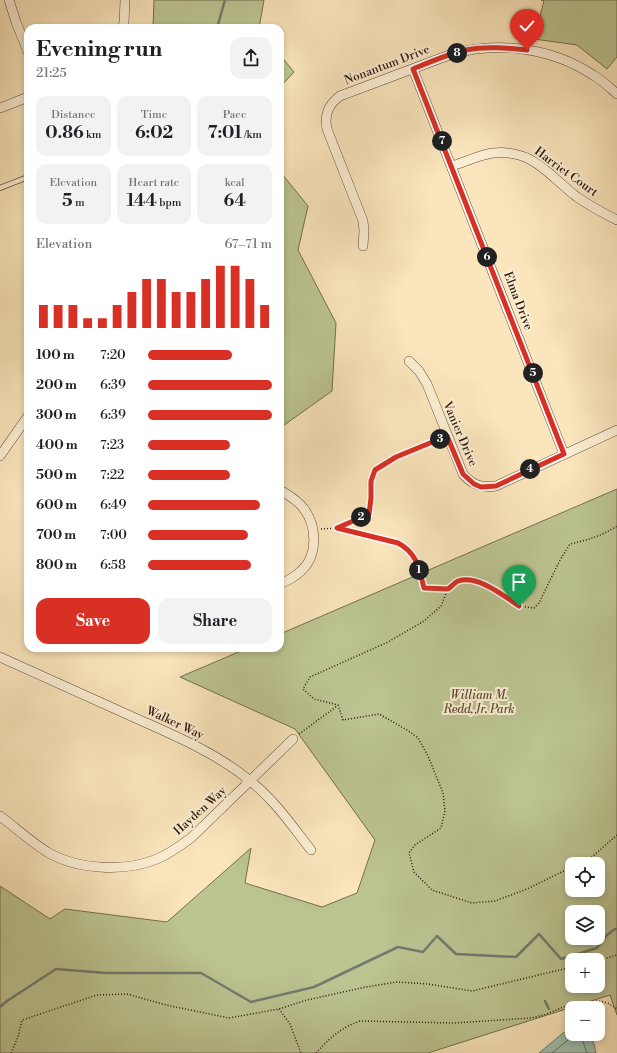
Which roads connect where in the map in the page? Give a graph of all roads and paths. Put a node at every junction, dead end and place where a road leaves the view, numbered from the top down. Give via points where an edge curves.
1 (9, 0) edge
2 (125, 0) edge
3 (124, 24) edge
4 (24, 42) edge
5 (413, 69) junction
6 (617, 94) edge
7 (24, 99) edge
8 (0, 108) edge
9 (452, 166) junction
10 (24, 179) edge
11 (0, 188) edge
12 (617, 220) edge
13 (363, 246) dead end
14 (409, 361) dead end
15 (24, 422) edge
16 (617, 430) edge
17 (447, 436) junction
18 (564, 454) junction
19 (0, 456) edge
20 (284, 492) edge
21 (617, 526) edge
22 (337, 528) junction
23 (313, 529) junction
24 (284, 582) edge
25 (448, 589) junction
26 (0, 657) edge
27 (338, 705) junction
28 (292, 739) joint
29 (250, 781) junction
30 (0, 816) edge
31 (617, 835) edge
32 (311, 850) dead end
33 (592, 857) edge
34 (565, 870) edge
35 (617, 955) edge
36 (605, 959) edge
37 (565, 969) edge
38 (279, 1009) junction
39 (617, 1009) edge
40 (11, 1053) edge
41 (301, 1053) edge
42 (316, 1053) edge

1 - 4 street
2 - 3 street
5 - 6 street, Nonantum Drive via 466,50 527,50 555,56 574,64 594,75
5 - 9 street, Elma Drive
5 - 13 street, Nonantum Drive via 340,96 331,104 326,116 327,129 363,221
7 - 8 street
9 - 12 street, Harriet Court via 492,153 524,156 542,167 578,197
9 - 18 street, Elma Drive
10 - 11 lane
14 - 17 street, Vanier Drive via 427,384
15 - 19 street
16 - 18 street, Vanier Drive
17 - 18 street, Vanier Drive via 463,474 481,487 496,486
17 - 22 path via 396,457 375,470 371,481 369,514
20 - 23 street via 304,508
21 - 25 path via 598,537 570,544 534,608 519,606 479,582 457,582
22 - 23 path
22 - 25 path via 406,547 413,555 424,588
23 - 24 street via 314,543 310,558 302,571
25 - 27 path via 441,606 424,621 388,642 310,677 303,689 314,699
26 - 29 street, Walker Way via 200,748 219,758
27 - 28 path
27 - 34 path via 343,720 379,714 418,738 443,793 445,811 441,828 415,845 409,853 414,872 432,890 472,903 495,901
28 - 29 street, Hayden Way
29 - 30 street, Hayden Way via 175,850 134,866 93,867 72,862 49,853
29 - 32 street, Walker Way via 278,808
31 - 33 path
35 - 36 path
37 - 38 path via 472,991 398,982 314,998
38 - 40 path via 229,1018 127,994 96,995 22,1020
38 - 41 path via 290,1024
39 - 42 path via 608,1003 598,1001 571,1004 544,1016 531,1018 454,1023 360,1021 337,1032

